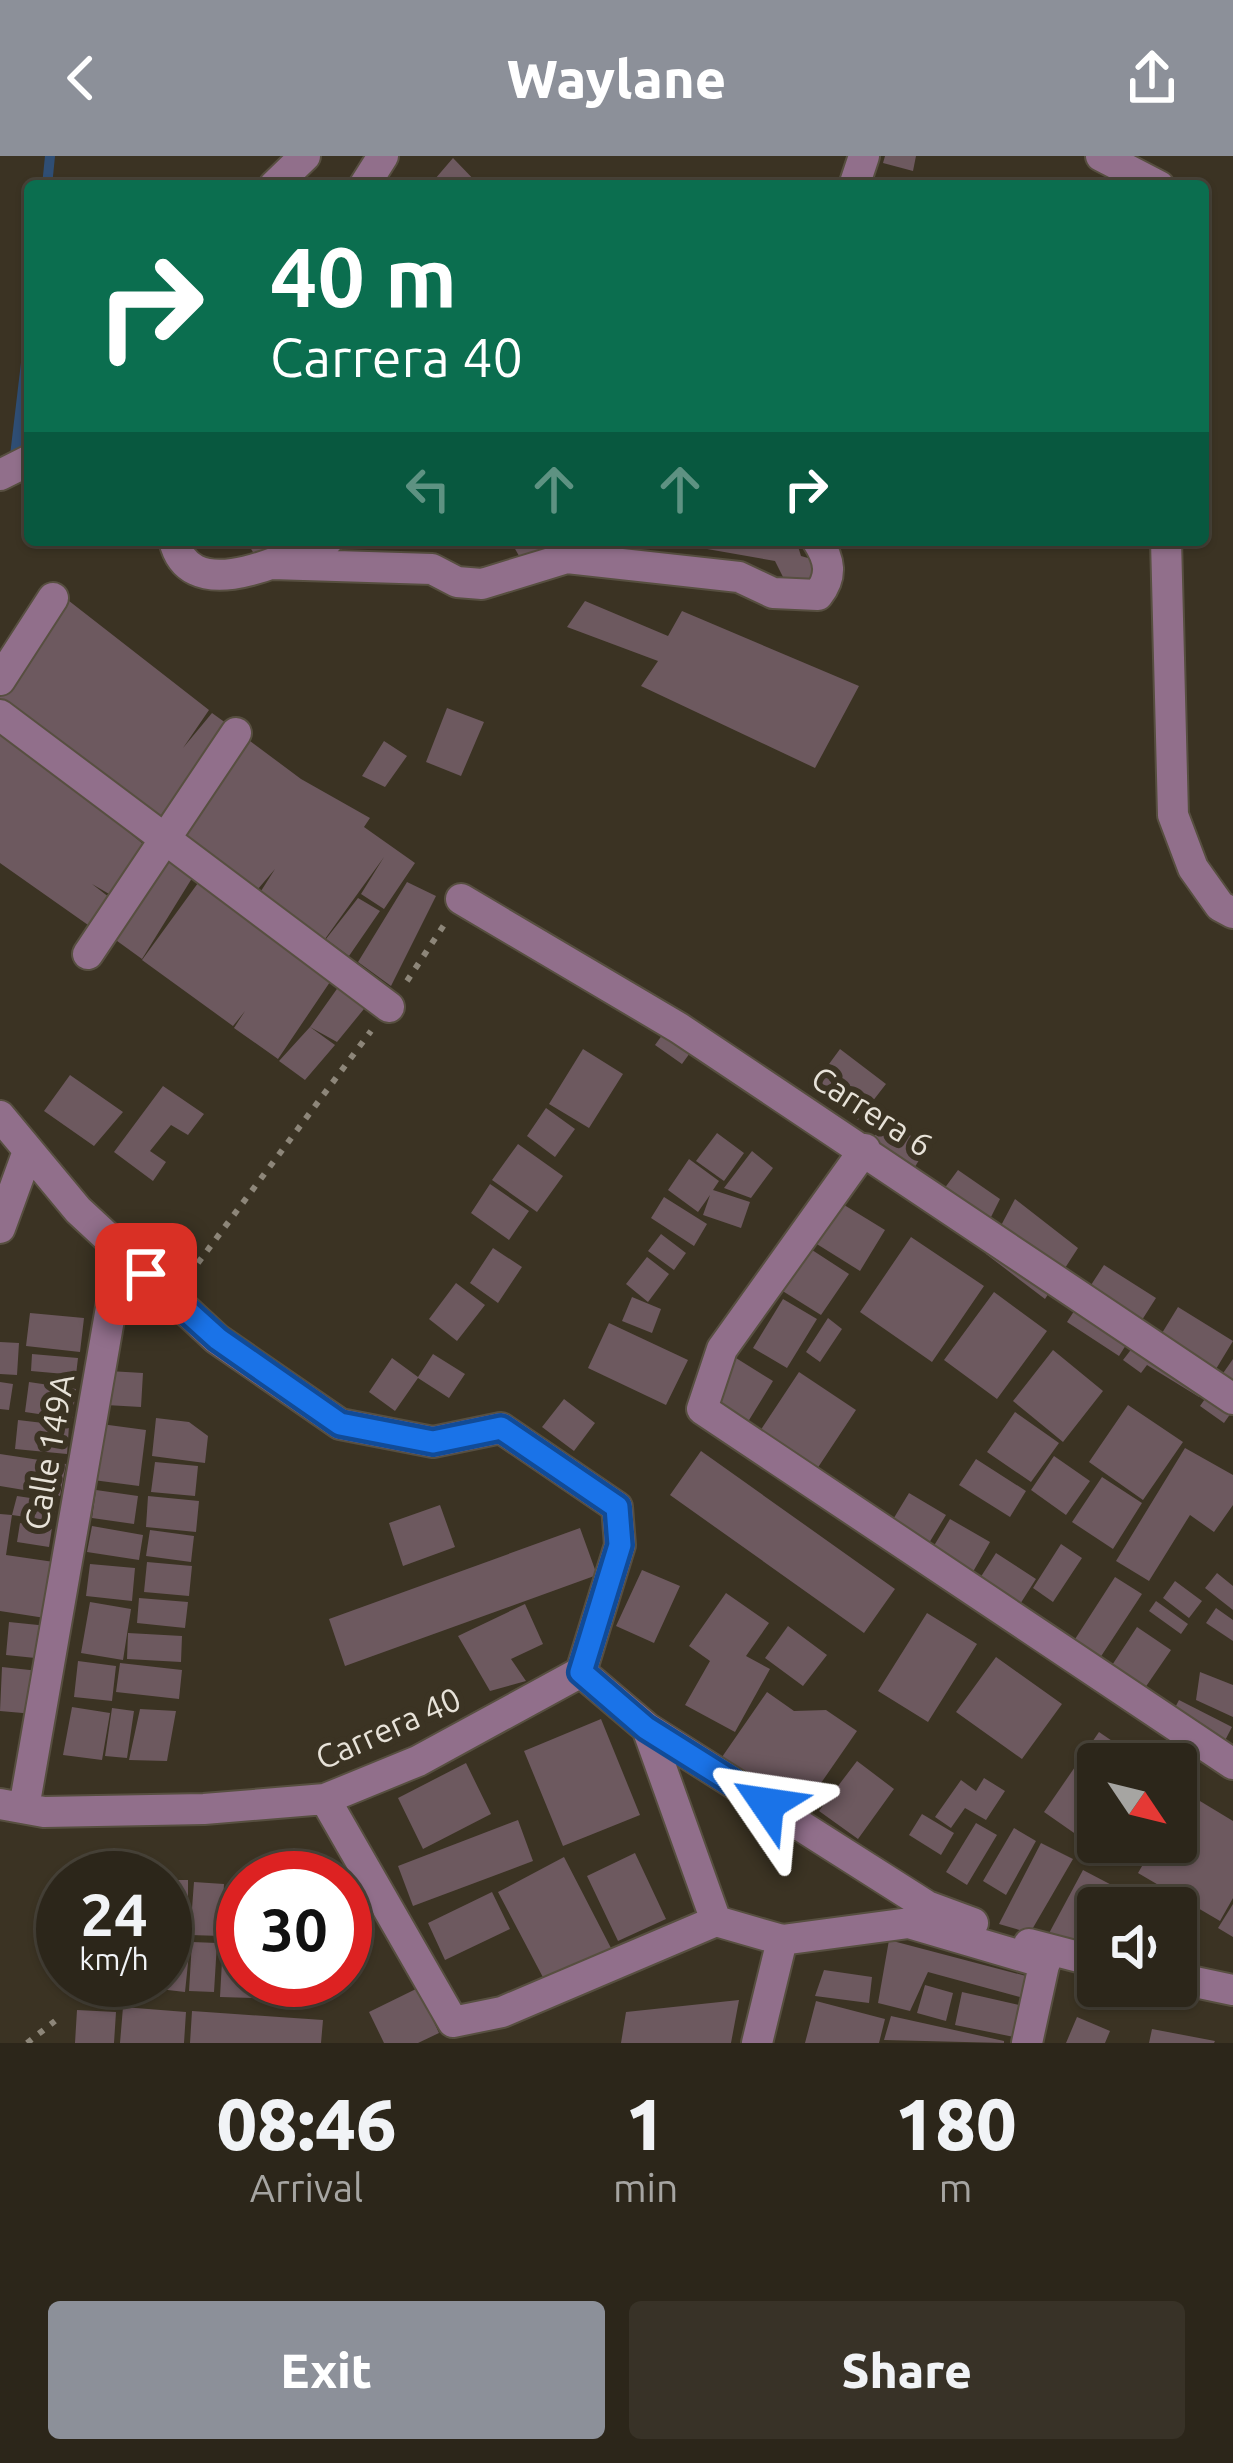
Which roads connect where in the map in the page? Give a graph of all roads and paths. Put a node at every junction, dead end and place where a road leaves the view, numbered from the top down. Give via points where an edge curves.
1 (305, 156) edge
2 (1100, 156) edge
3 (280, 180) edge
4 (1147, 180) edge
5 (176, 546) edge
6 (314, 546) edge
7 (820, 546) edge
8 (1166, 546) edge
9 (432, 555) edge
10 (272, 564) junction
11 (53, 598) dead end
12 (0, 680) edge
13 (0, 715) edge
14 (236, 733) dead end
15 (164, 840) junction
16 (461, 899) joint
17 (1233, 913) edge
18 (88, 954) dead end
19 (389, 1007) junction
20 (0, 1116) edge
21 (865, 1149) junction
22 (27, 1154) junction
23 (0, 1228) edge
24 (121, 1250) junction
25 (172, 1297) junction
26 (1233, 1399) edge
27 (581, 1672) junction
28 (646, 1728) junction
29 (1233, 1764) edge
30 (326, 1799) junction
31 (12, 1806) edge
32 (716, 1921) junction
33 (782, 1940) junction
34 (1046, 1957) junction
35 (1077, 1960) edge
36 (1197, 1982) edge
37 (1233, 1990) edge
38 (55, 2020) dead end
39 (27, 2043) edge
40 (757, 2043) edge
41 (1027, 2043) edge

1 - 3 street
2 - 4 street
5 - 10 street via 193,570 220,576
6 - 10 street
7 - 9 street via 829,563 818,595 773,593 739,577 567,559 482,584 457,581
8 - 17 street via 1173,815 1193,868
9 - 10 street
11 - 12 street
13 - 15 street
14 - 15 street
15 - 18 street
15 - 19 street
16 - 19 path
16 - 21 street, Carrera 6
19 - 25 path
20 - 22 street
21 - 26 street, Carrera 6
21 - 29 street via 722,1349 702,1409
22 - 23 street
22 - 24 street
24 - 25 street
24 - 31 street, Calle 149A
25 - 27 street via 340,1424 433,1442 501,1428 617,1507 620,1545
27 - 28 street
27 - 30 street, Carrera 40 via 418,1761
28 - 32 street
28 - 34 street via 927,1906
30 - 31 street, Carrera 40 via 204,1809
30 - 32 street via 453,2022 502,2012
32 - 33 street
33 - 34 street via 909,1923
33 - 40 street
34 - 35 street
34 - 41 street
36 - 37 street
38 - 39 path

